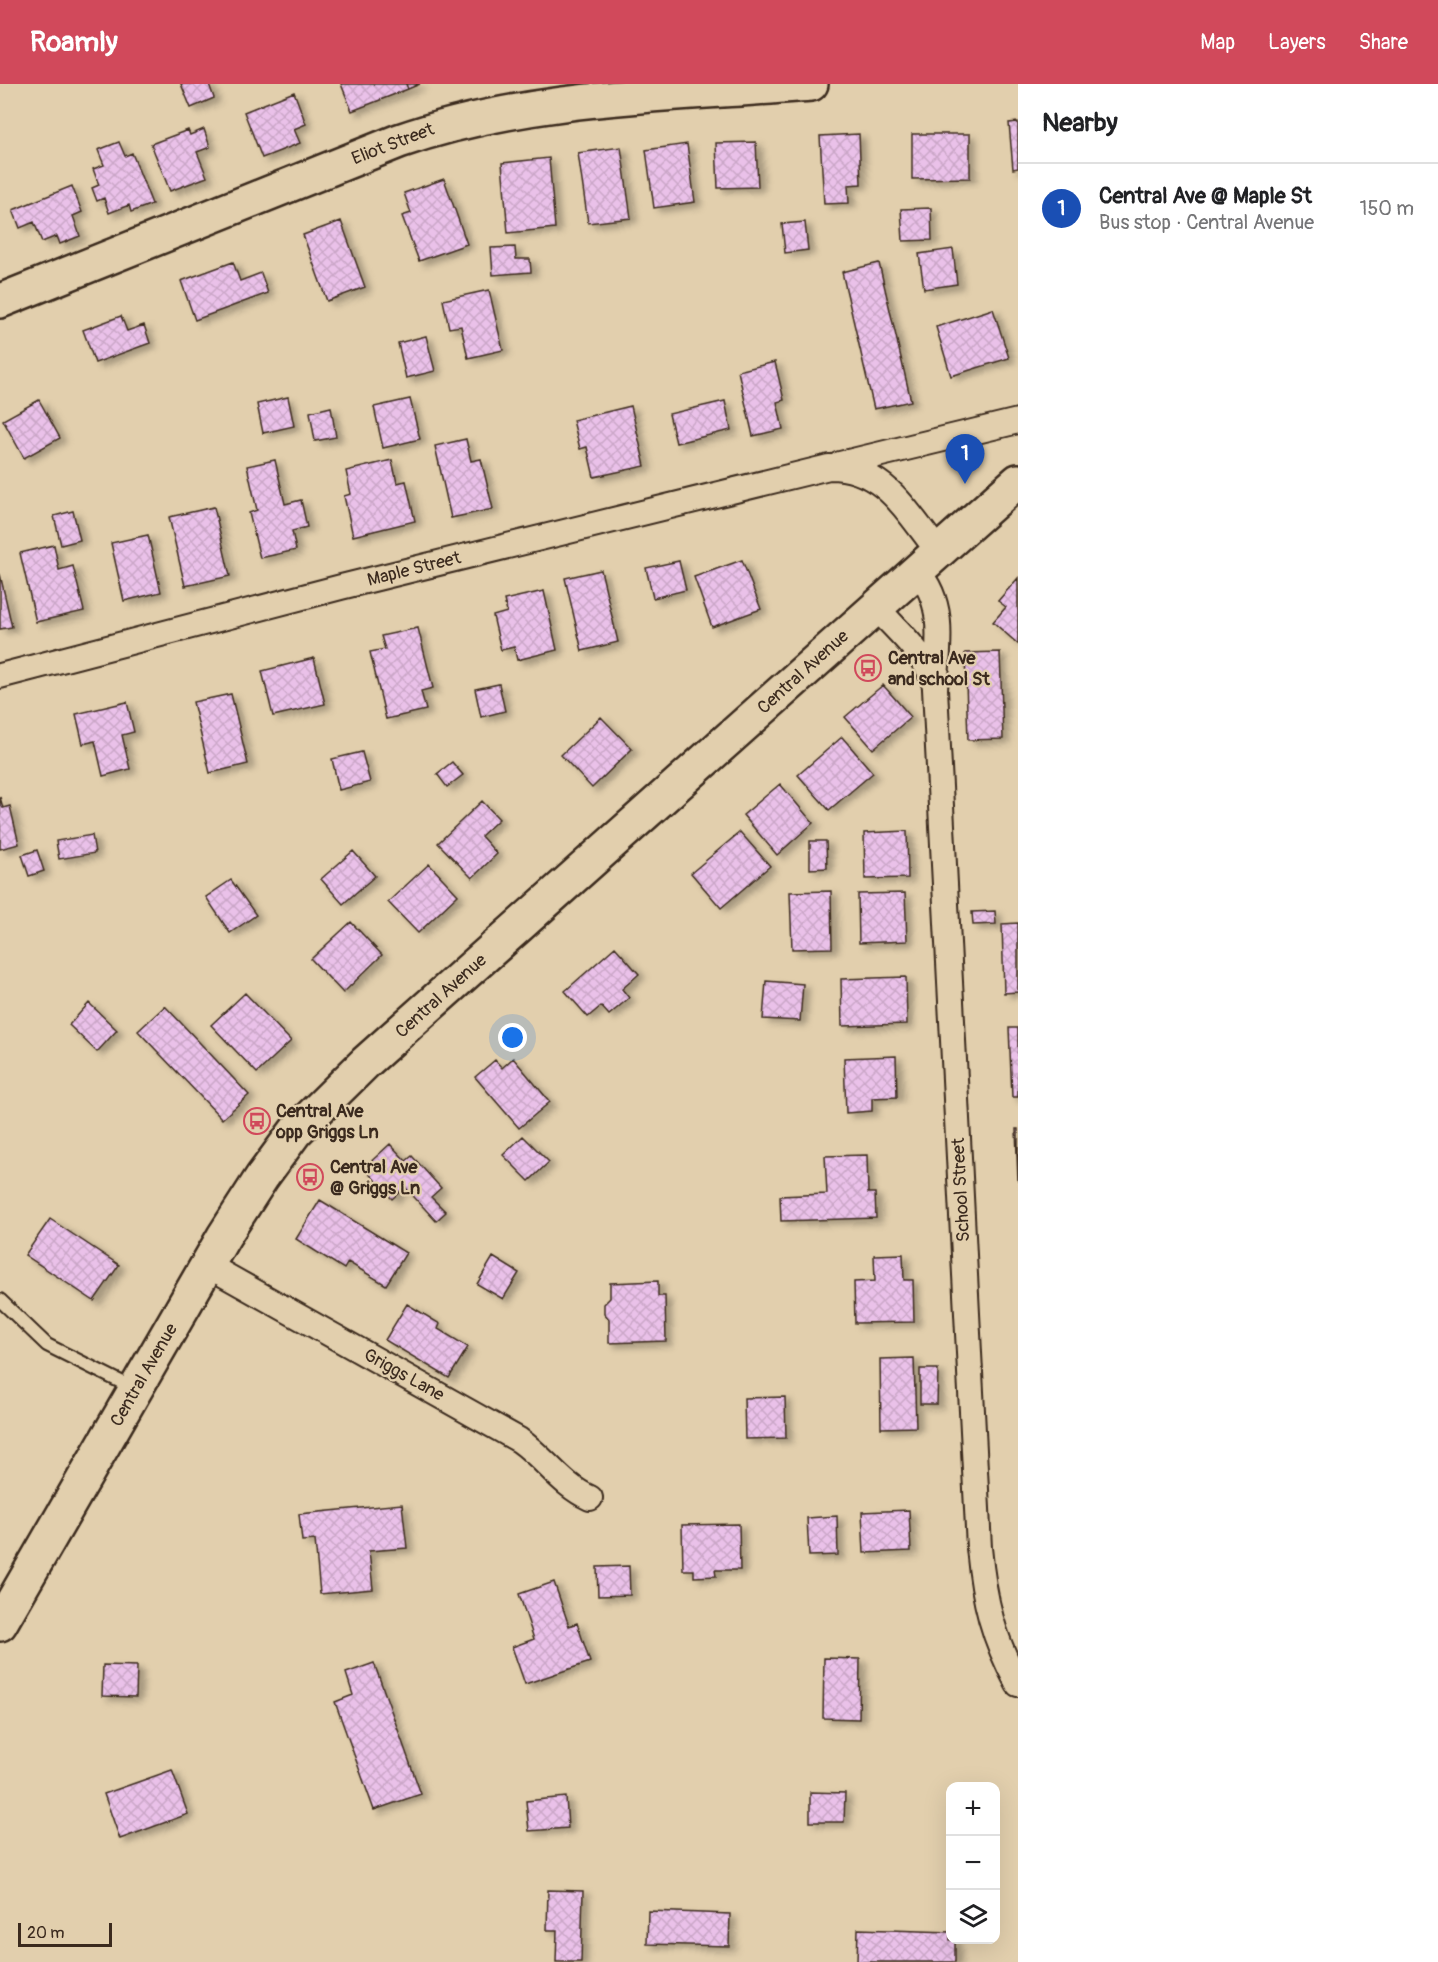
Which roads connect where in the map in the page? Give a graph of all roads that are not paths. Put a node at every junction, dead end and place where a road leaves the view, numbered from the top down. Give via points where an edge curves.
1 (811, 84) edge
2 (0, 302) edge
3 (1018, 421) edge
4 (829, 467) junction
5 (1018, 481) edge
6 (928, 562) junction
7 (876, 607) junction
8 (0, 676) edge
9 (935, 689) junction
10 (207, 1265) junction
11 (0, 1300) edge
12 (136, 1390) junction
13 (590, 1497) dead end
14 (0, 1624) edge
15 (1018, 1684) edge

1 - 2 street, Eliot Street via 548,106 446,124
3 - 4 street, Maple Street
4 - 6 street, Maple Street via 855,470 878,480
4 - 8 street, Maple Street
5 - 6 street, Central Avenue
6 - 7 street, Central Avenue
6 - 9 street, School Street via 938,613
7 - 9 street, School Street via 919,655
7 - 10 street, Central Avenue via 308,1118 262,1177
9 - 15 street, School Street via 980,1559 994,1636
10 - 12 street, Central Avenue
10 - 13 street, Griggs Lane via 519,1440 568,1486
11 - 12 lane via 47,1345
12 - 14 street, Central Avenue

